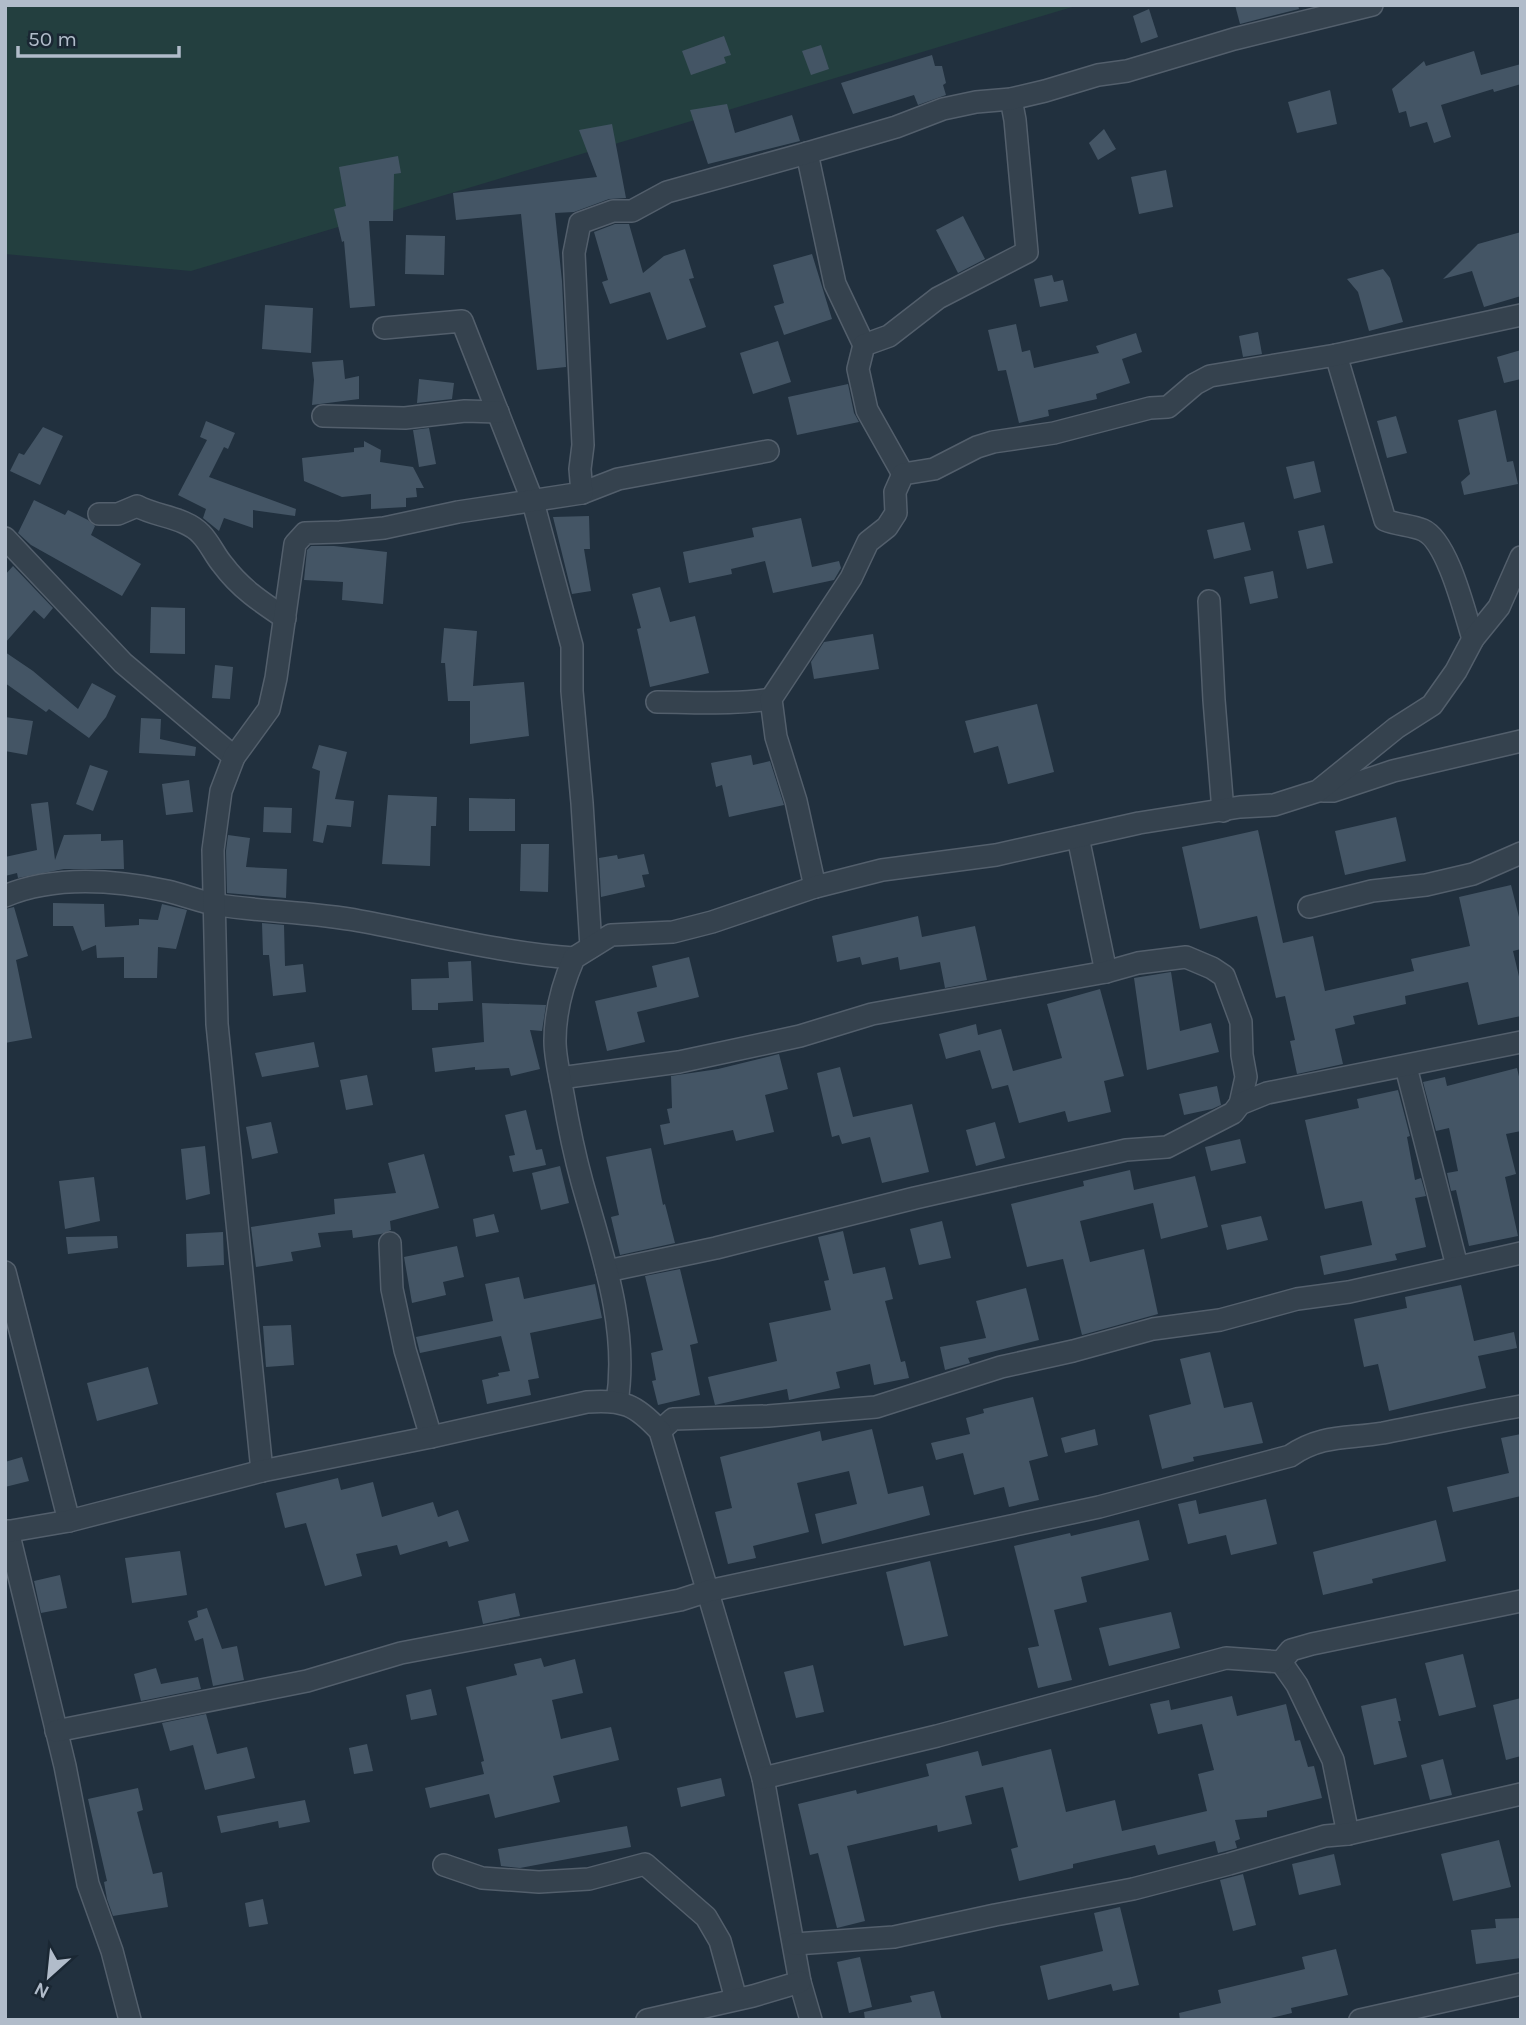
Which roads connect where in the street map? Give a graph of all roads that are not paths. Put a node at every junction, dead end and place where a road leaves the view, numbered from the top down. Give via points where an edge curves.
1 (1372, 5) edge
2 (1010, 99) junction
3 (807, 153) junction
4 (1521, 315) edge
5 (384, 328) dead end
6 (864, 345) junction
7 (1336, 355) junction
8 (498, 412) junction
9 (323, 416) dead end
10 (768, 451) dead end
11 (903, 474) junction
12 (582, 493) junction
13 (533, 502) junction
14 (99, 514) dead end
15 (5, 538) edge
16 (1521, 557) edge
17 (1209, 601) dead end
18 (285, 618) junction
19 (1474, 639) junction
20 (771, 699) junction
21 (657, 702) dead end
22 (1521, 741) edge
23 (234, 757) junction
24 (1318, 791) junction
25 (1223, 811) junction
26 (1078, 836) junction
27 (1521, 853) edge
28 (815, 887) junction
29 (5, 896) edge
30 (213, 904) junction
31 (1309, 907) dead end
32 (582, 953) junction
33 (1106, 972) junction
34 (1521, 1042) edge
35 (1406, 1067) junction
36 (560, 1078) junction
37 (1240, 1104) junction
38 (390, 1243) dead end
39 (1521, 1253) edge
40 (1457, 1266) junction
41 (607, 1271) junction
42 (5, 1272) edge
43 (617, 1402) junction
44 (1521, 1406) edge
45 (660, 1431) junction
46 (431, 1437) junction
47 (262, 1471) junction
48 (69, 1521) junction
49 (7, 1532) edge
50 (708, 1591) junction
51 (1521, 1601) edge
52 (1281, 1662) junction
53 (56, 1731) junction
54 (763, 1778) junction
55 (1521, 1794) edge
56 (1348, 1833) junction
57 (444, 1865) dead end
58 (795, 1944) junction
59 (800, 1982) junction
60 (1521, 1984) edge
61 (736, 1999) junction
62 (130, 2020) edge
63 (647, 2020) edge
64 (811, 2020) edge
65 (1360, 2020) edge

1 - 2 street
2 - 3 street via 943,109
2 - 6 street via 1027,252 938,298 889,336
3 - 6 street via 835,284
3 - 12 street via 667,192 632,211 613,211 580,223 573,253
4 - 7 street
5 - 8 street via 462,321
6 - 11 street via 858,369 867,410
7 - 11 street via 1210,376 1168,407 993,442 934,469
7 - 19 street via 1385,520 1424,530 1437,544 1454,576
8 - 9 street via 405,418
8 - 13 street
10 - 12 street via 618,479
11 - 20 street via 895,492 896,513 869,542
12 - 13 street
13 - 18 street via 384,528 305,533 295,544
13 - 32 street via 572,646 583,817
14 - 18 street via 118,514 137,506 187,524 201,534 248,593
15 - 23 street via 123,663
16 - 19 street via 1499,607
17 - 25 street
18 - 23 street via 269,709
19 - 24 street via 1432,705
20 - 21 street via 726,704
20 - 28 street via 776,737 796,800
22 - 24 street via 1393,771 1333,791
23 - 30 street via 217,816
24 - 25 street via 1274,805
25 - 26 street
26 - 28 street via 996,855 882,870
26 - 33 street
27 - 31 street via 1473,874
28 - 32 street via 673,932 611,935
29 - 30 street via 66,881 162,890
30 - 32 street via 359,921 536,955
30 - 47 street via 217,1024
32 - 36 street via 568,971 557,1020
33 - 36 street via 873,1014 800,1036 679,1062
33 - 37 street via 1186,957 1224,976 1241,1022 1246,1077
34 - 35 street
35 - 37 street via 1267,1093
35 - 40 street
36 - 41 street
37 - 41 street via 1233,1113 1167,1147 1126,1150
38 - 46 street via 392,1289
39 - 40 street
40 - 45 street via 1220,1320 1153,1329 1001,1367 876,1407 673,1419
41 - 43 street via 621,1352
42 - 48 street
43 - 45 street via 641,1411
43 - 46 street via 587,1402
44 - 50 street via 1378,1433 1331,1437 1290,1456 1099,1507
45 - 50 street
46 - 47 street
47 - 48 street
48 - 49 street
49 - 53 street
50 - 53 street via 401,1653 307,1681
50 - 54 street
51 - 52 street via 1312,1644 1291,1650
52 - 54 street via 1226,1658
52 - 56 street via 1333,1760
53 - 62 street via 88,1884
54 - 58 street
55 - 56 street
56 - 58 street via 1133,1889 894,1937
57 - 61 street via 482,1878 539,1882 589,1879 645,1864 706,1917 720,1941
58 - 59 street
59 - 61 street
59 - 64 street
60 - 65 street
61 - 63 street

